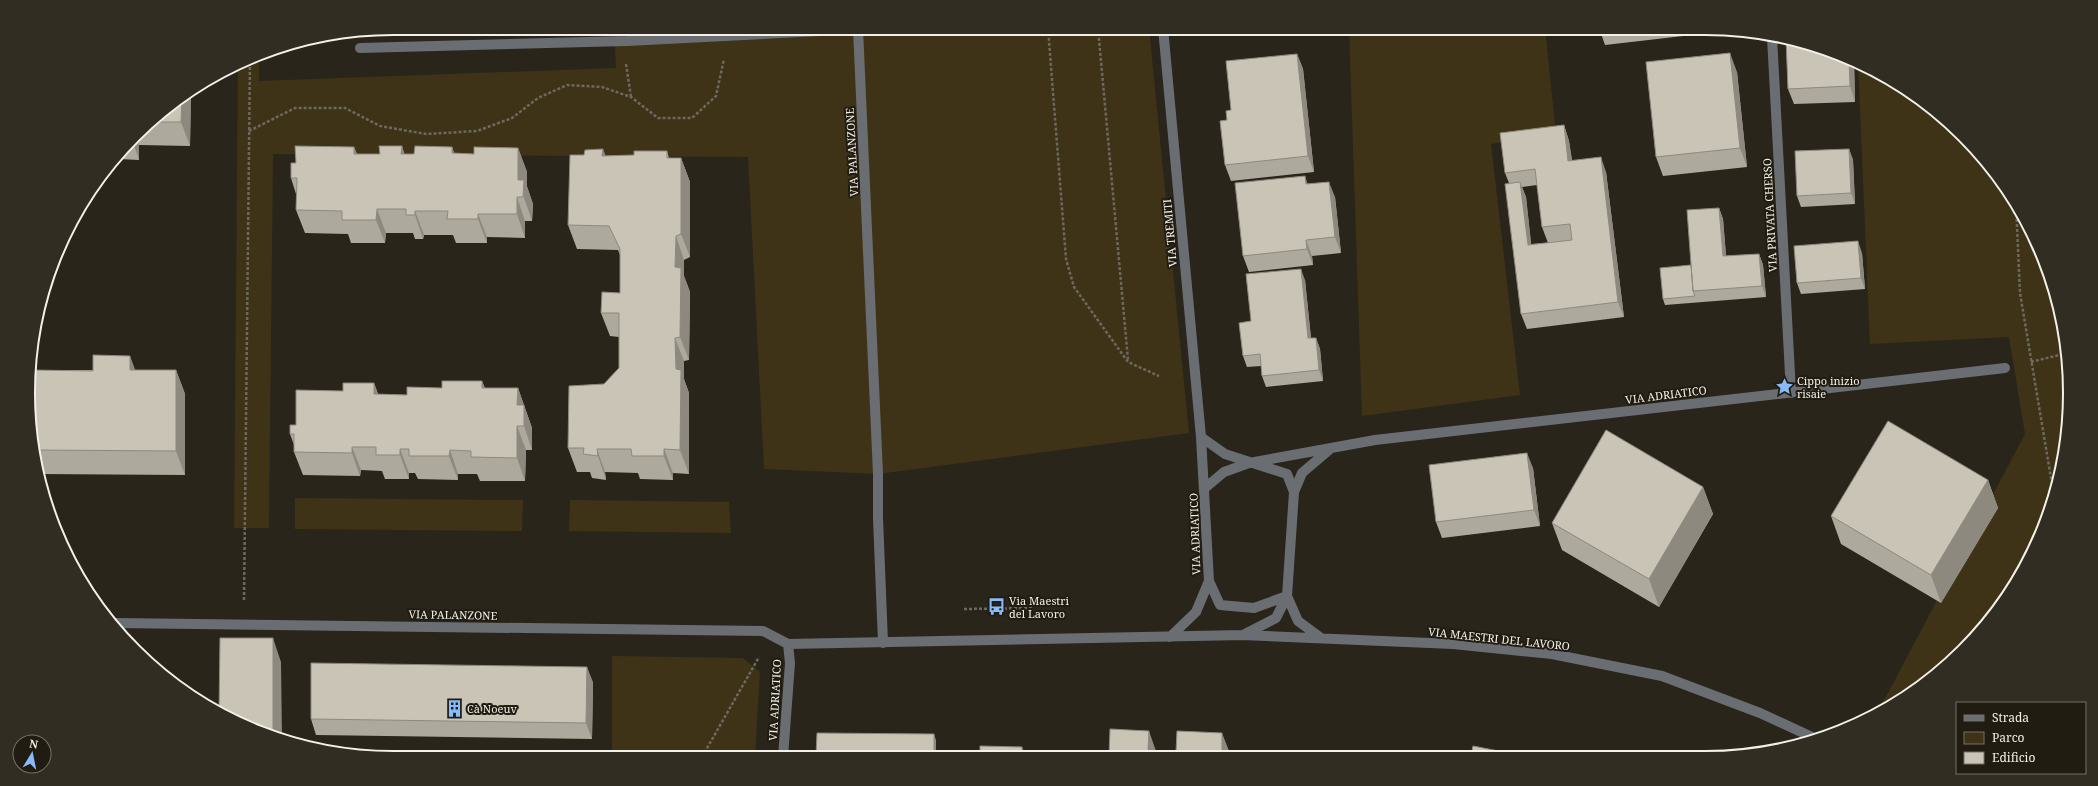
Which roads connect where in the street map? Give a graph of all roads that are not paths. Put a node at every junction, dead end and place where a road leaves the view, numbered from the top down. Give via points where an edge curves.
1 (743, 35) edge
2 (858, 35) edge
3 (1164, 35) edge
4 (1772, 42) edge
5 (360, 48) dead end
6 (2005, 368) road end
7 (1791, 393) junction
8 (1201, 437) junction
9 (1329, 450) junction
10 (1248, 463) junction
11 (1205, 488) junction
12 (1294, 492) junction
13 (1209, 581) junction
14 (1287, 596) junction
15 (119, 623) edge
16 (1243, 635) junction
17 (1170, 637) junction
18 (1322, 638) junction
19 (883, 643) junction
20 (788, 644) junction
21 (1809, 736) edge
22 (783, 751) edge

1 - 5 street, VIA PALANZONE
2 - 19 street, VIA PALANZONE via 878,466
3 - 8 street, VIA TREMITI
4 - 7 street, VIA PRIVATA CHERSO
6 - 7 street, VIA ADRIATICO
7 - 9 street, VIA ADRIATICO via 1375,440
8 - 10 street via 1224,454 1242,458
8 - 11 street, VIA TREMITI
9 - 10 street, VIA ADRIATICO
9 - 12 street, VIA ADRIATICO via 1302,473
10 - 11 street, VIA ADRIATICO via 1224,472
10 - 12 street, VIA ADRIATICO via 1288,474
11 - 13 street, VIA ADRIATICO
12 - 14 street, VIA ADRIATICO
13 - 14 street, VIA ADRIATICO via 1220,605 1254,608
13 - 17 street via 1196,612
14 - 16 street, VIA ADRIATICO via 1276,618
14 - 18 street, VIA ADRIATICO via 1298,621
15 - 20 street, VIA PALANZONE via 763,631
16 - 17 street, VIA MAESTRI DEL LAVORO
16 - 18 street, VIA MAESTRI DEL LAVORO
17 - 19 street, VIA MAESTRI DEL LAVORO
18 - 21 street, VIA MAESTRI DEL LAVORO via 1453,644 1552,654 1662,676 1760,713
19 - 20 street, VIA MAESTRI DEL LAVORO
20 - 22 street, VIA ADRIATICO via 790,663

